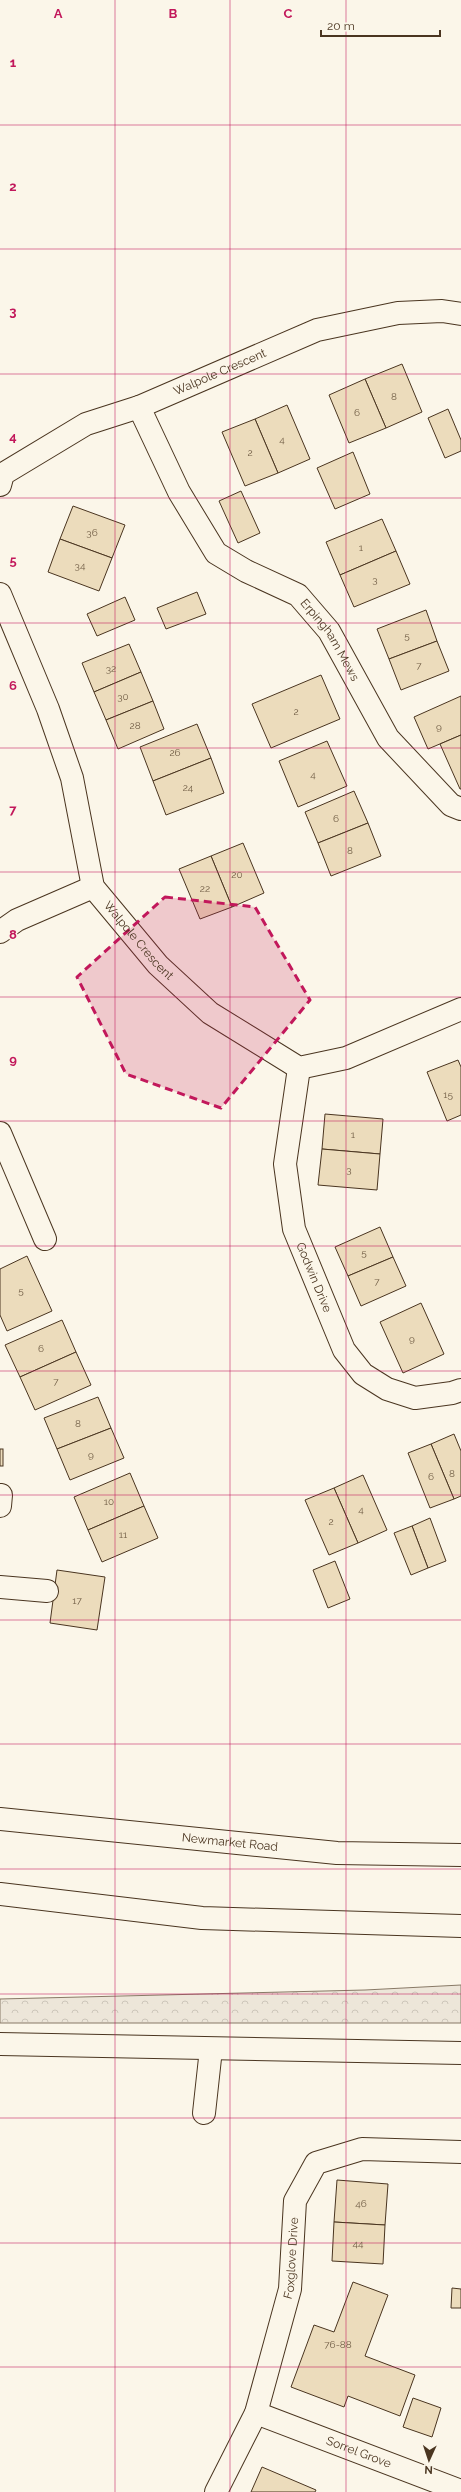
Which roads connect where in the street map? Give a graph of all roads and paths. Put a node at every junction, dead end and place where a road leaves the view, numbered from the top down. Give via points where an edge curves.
1 (461, 314) edge
2 (139, 407) junction
3 (1, 477) edge
4 (0, 594) edge
5 (461, 810) edge
6 (93, 887) junction
7 (0, 932) edge
8 (461, 1009) edge
9 (299, 1068) junction
10 (0, 1133) edge
11 (44, 1239) dead end
12 (461, 1390) edge
13 (0, 1586) edge
14 (47, 1591) dead end
15 (0, 1819) edge
16 (461, 1855) edge
17 (0, 1894) edge
18 (461, 1926) edge
19 (0, 2044) edge
20 (211, 2049) junction
21 (461, 2053) edge
22 (204, 2113) dead end
23 (461, 2152) edge
24 (256, 2413) junction
25 (461, 2491) edge
26 (216, 2492) edge

1 - 2 main road, Walpole Crescent via 442,311 398,314 317,330
2 - 3 main road, Walpole Crescent via 86,424
2 - 5 main road, Erpingham Mews via 179,492 216,553 246,571 298,594 329,631 388,738 451,805
4 - 6 main road, Walpole Crescent via 48,709 72,778
6 - 7 main road via 17,920
6 - 9 main road, Walpole Crescent via 158,965 210,1013
8 - 9 main road via 346,1058
9 - 12 main road, Godwin Drive via 285,1164 294,1228 344,1350 363,1374 387,1389 415,1398
10 - 11 main road
13 - 14 main road
15 - 16 main road, Newmarket Road via 337,1853
17 - 18 main road via 202,1918
19 - 20 main road
20 - 21 main road
20 - 22 main road
23 - 24 main road, Foxglove Drive via 362,2149 316,2163 296,2201 290,2289
24 - 25 main road, Sorrel Grove
24 - 26 main road, Foxglove Drive

